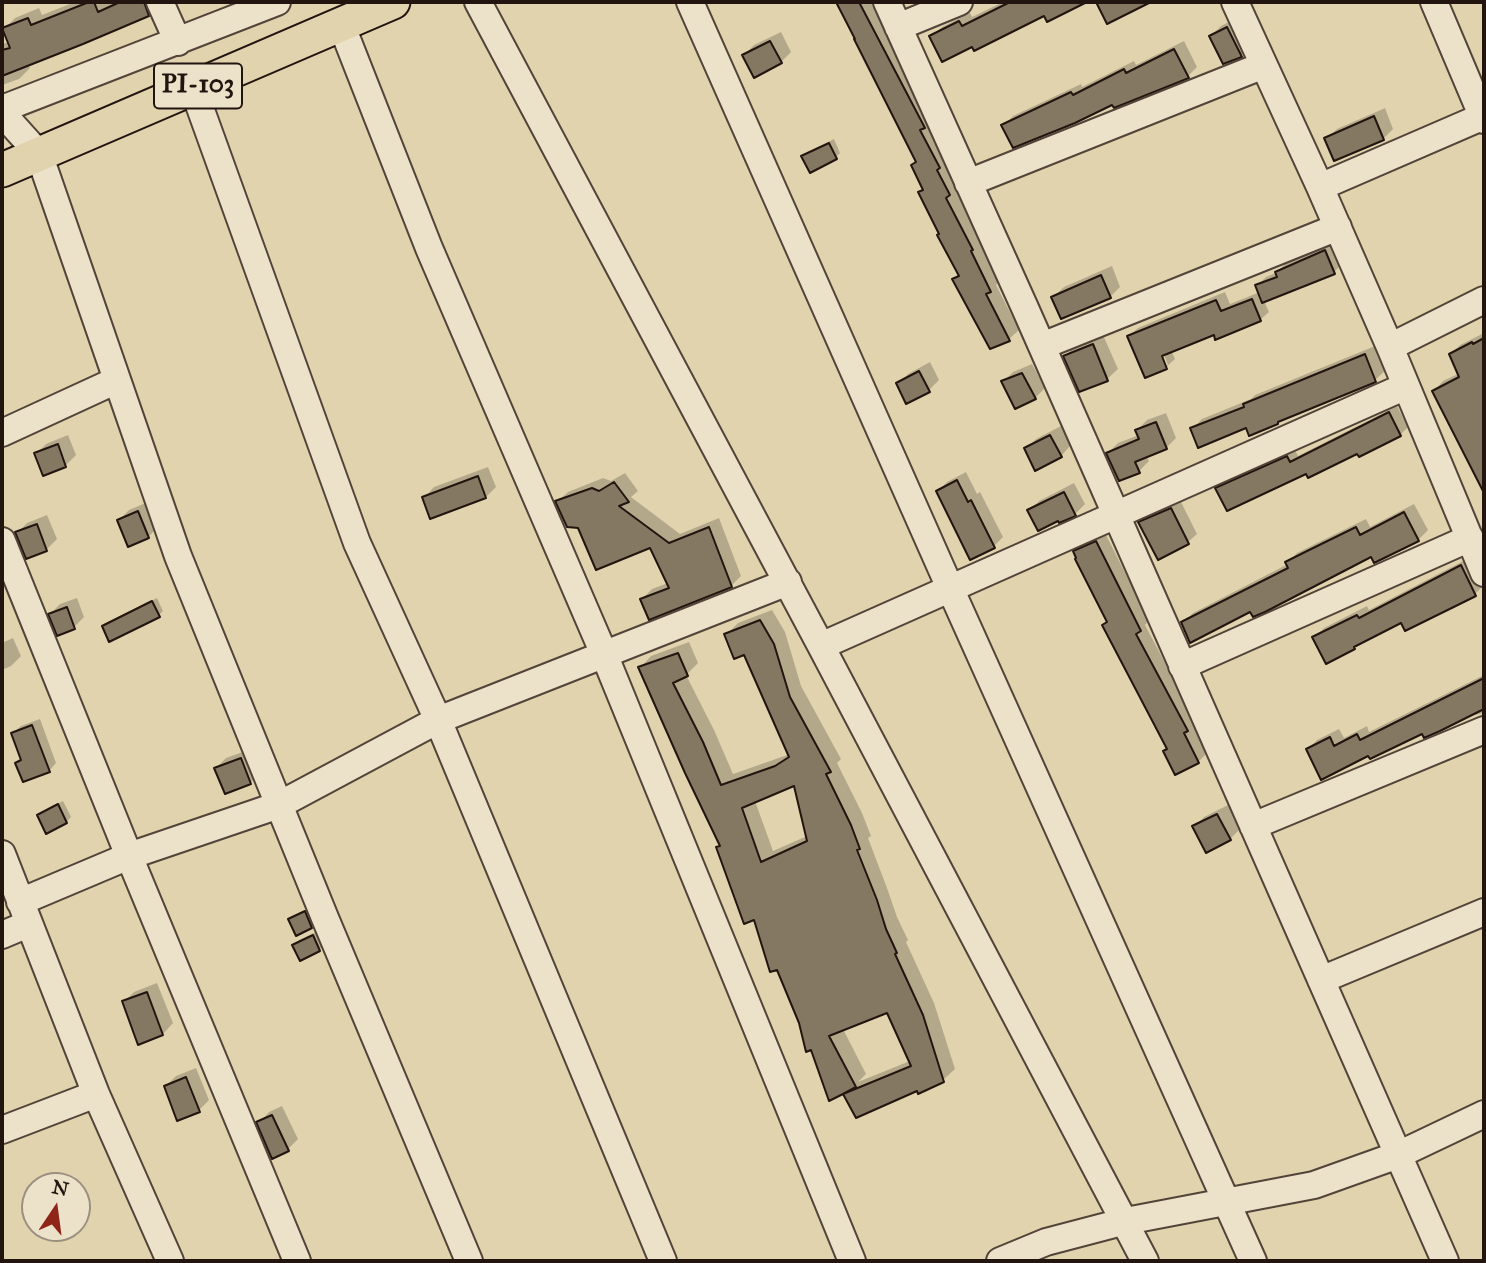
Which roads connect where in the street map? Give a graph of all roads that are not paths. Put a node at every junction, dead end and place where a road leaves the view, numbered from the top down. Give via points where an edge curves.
1 (160, 2) edge
2 (277, 2) edge
3 (393, 2) edge
4 (478, 2) edge
5 (690, 2) edge
6 (887, 2) edge
7 (959, 2) edge
8 (1236, 2) edge
9 (1434, 2) edge
10 (341, 24) junction
11 (898, 27) junction
12 (178, 42) junction
13 (1264, 65) junction
14 (193, 88) junction
15 (2, 111) edge
16 (1484, 118) edge
17 (39, 154) junction
18 (2, 170) edge
19 (968, 183) junction
20 (1320, 187) junction
21 (1338, 227) junction
22 (1484, 300) edge
23 (1042, 346) junction
24 (1390, 347) junction
25 (117, 380) junction
26 (1406, 386) junction
27 (2, 433) edge
28 (1115, 514) junction
29 (1470, 538) junction
30 (2, 541) edge
31 (1484, 573) edge
32 (788, 582) junction
33 (950, 588) junction
34 (821, 646) junction
35 (604, 654) junction
36 (1182, 666) junction
37 (438, 720) junction
38 (1484, 730) edge
39 (279, 806) junction
40 (1253, 826) junction
41 (2, 854) edge
42 (129, 856) junction
43 (1484, 912) edge
44 (24, 913) junction
45 (2, 935) edge
46 (1321, 980) junction
47 (96, 1094) junction
48 (1484, 1114) edge
49 (2, 1130) edge
50 (1398, 1155) junction
51 (1226, 1203) junction
52 (1126, 1222) junction
53 (1050, 1251) edge
54 (170, 1261) edge
55 (296, 1261) edge
56 (469, 1261) edge
57 (663, 1261) edge
58 (852, 1261) edge
59 (1000, 1261) edge
60 (1145, 1261) edge
61 (1253, 1261) edge
62 (1445, 1261) edge

1 - 12 street
2 - 12 street
3 - 10 main road, PI-103
4 - 32 street
5 - 33 street
6 - 11 street
7 - 11 street
8 - 13 street
9 - 16 street
10 - 14 main road, PI-103
10 - 35 street via 429,248
11 - 19 street
12 - 15 street
13 - 19 street
13 - 20 street
14 - 17 main road, PI-103
14 - 37 street via 357,543
15 - 17 street
16 - 20 street
17 - 18 main road, PI-103
17 - 25 street
19 - 23 street
20 - 21 street
21 - 23 street
21 - 24 street
22 - 24 street
23 - 28 street
24 - 26 street
25 - 27 street
25 - 39 street via 178,556
26 - 28 street
26 - 29 street
28 - 33 street
28 - 36 street
29 - 31 street
29 - 36 street
30 - 42 street
32 - 34 street
32 - 35 street
33 - 34 street
33 - 51 street
34 - 52 street
35 - 37 street
35 - 58 street
36 - 40 street
37 - 39 street
37 - 57 street
38 - 40 street
39 - 42 street
39 - 56 street
40 - 46 street
41 - 44 street
42 - 44 street
42 - 55 street
43 - 46 street
44 - 45 street
44 - 47 street
46 - 50 street
47 - 49 street
47 - 54 street
48 - 50 street
50 - 51 street via 1314,1185
50 - 62 street
51 - 52 street
51 - 61 street
52 - 53 street
52 - 60 street
53 - 59 street

